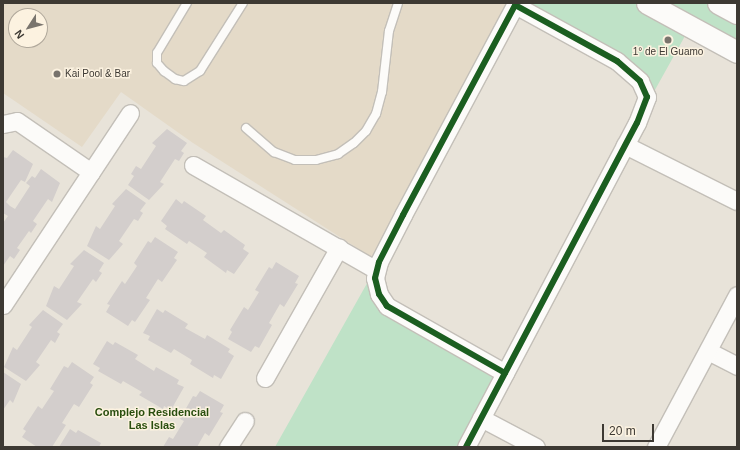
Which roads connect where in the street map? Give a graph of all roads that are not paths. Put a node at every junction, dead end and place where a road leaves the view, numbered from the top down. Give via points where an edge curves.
1 (187, 3) edge
2 (243, 3) edge
3 (398, 3) edge
4 (647, 3) edge
5 (718, 3) edge
6 (515, 4) edge
7 (737, 13) edge
8 (737, 52) edge
9 (130, 113) dead end
10 (3, 124) edge
11 (246, 128) dead end
12 (625, 145) junction
13 (193, 164) dead end
14 (91, 172) junction
15 (737, 201) edge
16 (339, 247) junction
17 (376, 270) junction
18 (737, 295) edge
19 (3, 305) edge
20 (708, 350) junction
21 (737, 366) edge
22 (505, 373) junction
23 (265, 378) dead end
24 (481, 418) junction
25 (245, 421) dead end
26 (228, 447) edge
27 (466, 447) edge
28 (536, 447) edge
29 (656, 447) edge

1 - 2 lane via 157,53 158,63 164,71 176,80 184,81 200,71
3 - 11 lane via 389,31 382,92 376,114 366,131 354,143 338,154 316,160 295,160 274,152
4 - 8 street
5 - 7 street
6 - 12 street via 600,50 640,81 647,97 646,106
6 - 17 street
9 - 14 street
10 - 14 street via 17,121
12 - 15 street
12 - 22 street
13 - 16 street
14 - 19 street
16 - 17 street
16 - 23 street
17 - 22 street via 376,287 387,306
18 - 20 street
20 - 21 street
20 - 29 street
22 - 24 street
24 - 27 street
24 - 28 street
25 - 26 street

